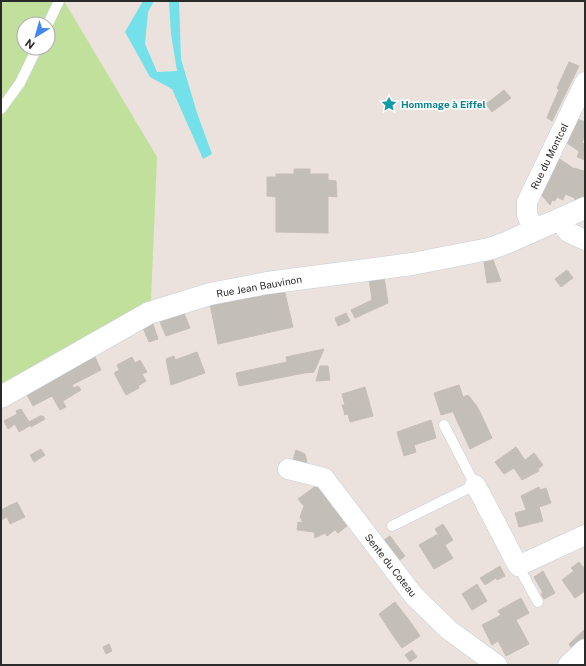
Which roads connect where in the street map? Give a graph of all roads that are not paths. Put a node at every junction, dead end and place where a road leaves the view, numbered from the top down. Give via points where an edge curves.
1 (59, 1) edge
2 (52, 16) edge
3 (33, 56) edge
4 (585, 82) edge
5 (1, 108) edge
6 (585, 208) edge
7 (559, 220) junction
8 (535, 230) junction
9 (585, 240) edge
10 (1, 396) edge
11 (444, 424) dead end
12 (288, 469) dead end
13 (475, 485) junction
14 (392, 526) dead end
15 (585, 535) edge
16 (518, 566) junction
17 (538, 602) dead end
18 (585, 649) edge
19 (497, 665) edge
20 (568, 665) edge

1 - 2 lane
3 - 5 lane via 20,83
4 - 8 street, Rue du Montcel via 526,202 527,215
6 - 7 main road, Rue Jean Bauvinon
7 - 8 main road, Rue Jean Bauvinon
7 - 9 street via 568,232
8 - 10 main road, Rue Jean Bauvinon via 489,249 412,264 267,283 210,294 149,313
11 - 13 lane
12 - 19 street, Sente du Coteau via 324,478 414,596 449,630
13 - 14 lane
13 - 16 street
15 - 16 street
16 - 17 lane
18 - 20 street

